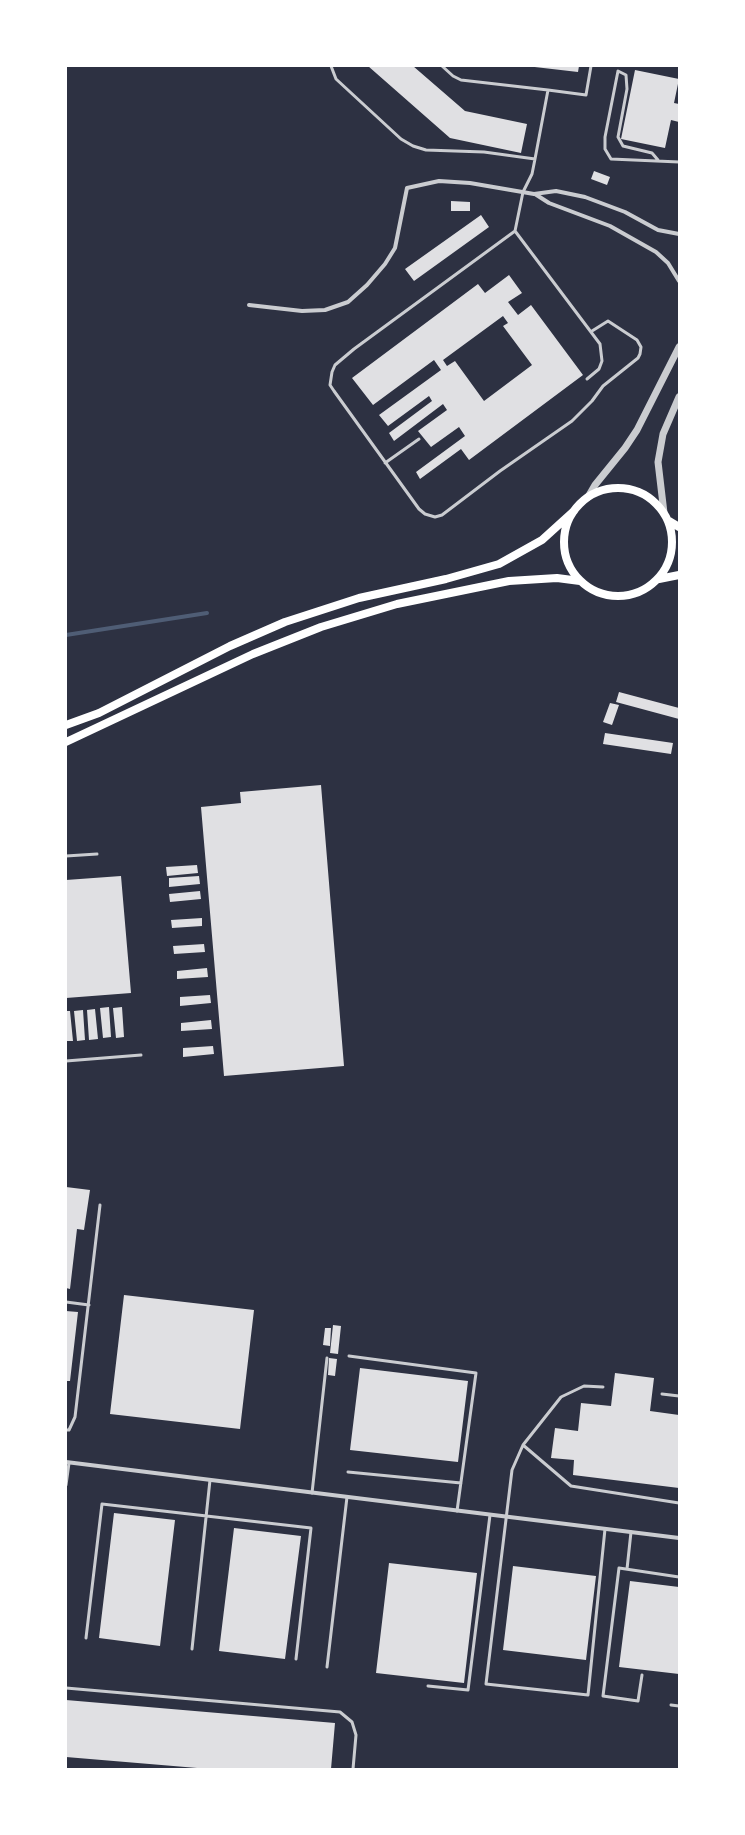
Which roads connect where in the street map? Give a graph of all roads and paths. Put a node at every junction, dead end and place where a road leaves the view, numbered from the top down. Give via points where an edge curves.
1 (331, 66) edge
2 (442, 66) edge
3 (591, 66) edge
4 (548, 90) junction
5 (535, 159) junction
6 (658, 160) junction
7 (679, 162) edge
8 (523, 192) junction
9 (534, 194) junction
10 (515, 231) junction
11 (679, 234) edge
12 (679, 281) edge
13 (248, 305) dead end
14 (592, 331) junction
15 (679, 347) edge
16 (587, 379) dead end
17 (679, 397) edge
18 (418, 439) dead end
19 (385, 463) junction
20 (588, 496) junction
21 (574, 511) junction
22 (664, 512) junction
23 (669, 521) junction
24 (679, 527) edge
25 (679, 575) edge
26 (659, 579) junction
27 (580, 581) junction
28 (66, 725) edge
29 (66, 742) edge
30 (97, 854) dead end
31 (66, 856) edge
32 (141, 1055) dead end
33 (66, 1061) edge
34 (100, 1205) dead end
35 (66, 1302) edge
36 (89, 1305) junction
37 (349, 1356) dead end
38 (327, 1358) dead end
39 (603, 1387) dead end
40 (662, 1394) dead end
41 (679, 1396) edge
42 (66, 1430) edge
43 (523, 1445) junction
44 (67, 1463) edge
45 (348, 1472) dead end
46 (210, 1480) junction
47 (460, 1483) junction
48 (66, 1485) edge
49 (312, 1493) junction
50 (347, 1497) junction
51 (679, 1503) edge
52 (457, 1511) junction
53 (490, 1515) junction
54 (205, 1516) junction
55 (507, 1517) junction
56 (605, 1529) junction
57 (631, 1532) junction
58 (679, 1538) edge
59 (627, 1569) junction
60 (679, 1577) edge
61 (86, 1638) dead end
62 (192, 1649) dead end
63 (296, 1659) dead end
64 (327, 1667) dead end
65 (642, 1676) dead end
66 (428, 1686) dead end
67 (66, 1688) edge
68 (671, 1705) dead end
69 (679, 1706) edge
70 (353, 1769) edge

1 - 5 lane via 336,79 413,146 426,150 484,152
2 - 4 lane via 454,76 465,80
3 - 4 lane via 586,94
4 - 5 lane
5 - 8 lane via 532,174
6 - 6 lane via 611,159 605,149 618,71 626,75 628,89 618,137 623,146 652,153
6 - 7 lane
8 - 9 street
8 - 10 lane
8 - 13 street via 470,183 439,181 407,188 395,248 368,285 348,302 325,310 302,311
9 - 11 street via 556,191 585,197 625,212 658,230
9 - 12 street via 549,203 610,226 656,252 668,263
10 - 14 lane
10 - 19 lane via 335,365 330,385
14 - 16 lane via 600,344 602,362 599,369
14 - 19 lane via 608,322 637,340 641,347 638,358 603,386 572,421 442,515 430,515 419,509
15 - 20 street via 637,430
17 - 22 street via 663,434 658,462
18 - 19 lane
20 - 21 main road
20 - 22 main road via 602,490 630,489 655,502
21 - 27 main road via 567,526 564,542 568,563
21 - 28 main road via 542,540 499,564 460,576 359,598 285,622 230,646 99,713
22 - 23 main road
23 - 24 main road
23 - 26 main road via 673,536 672,551 668,566
25 - 26 main road
26 - 27 main road via 643,591 623,597 601,594
27 - 29 main road via 557,578 502,582 397,604 321,627 252,654
30 - 31 lane
32 - 33 lane
34 - 36 lane
35 - 36 lane
36 - 42 lane via 76,1417 69,1430
37 - 47 lane via 476,1373
38 - 49 lane
39 - 43 lane via 584,1386 561,1397
40 - 41 lane
43 - 51 lane via 571,1486
43 - 55 lane via 512,1470
44 - 46 street
44 - 48 lane
45 - 47 lane
46 - 49 street
46 - 54 lane
47 - 52 lane
49 - 50 street
50 - 52 street
50 - 64 lane
52 - 53 street
53 - 55 street
53 - 66 lane via 468,1690
54 - 61 lane via 102,1504
54 - 62 lane
54 - 63 lane via 311,1528
55 - 56 street
55 - 56 lane via 486,1684 588,1695
56 - 57 street
57 - 58 street
57 - 59 lane
59 - 60 lane
59 - 65 lane via 620,1568 603,1696 638,1701
67 - 70 lane via 340,1712 352,1722 356,1735
68 - 69 lane

